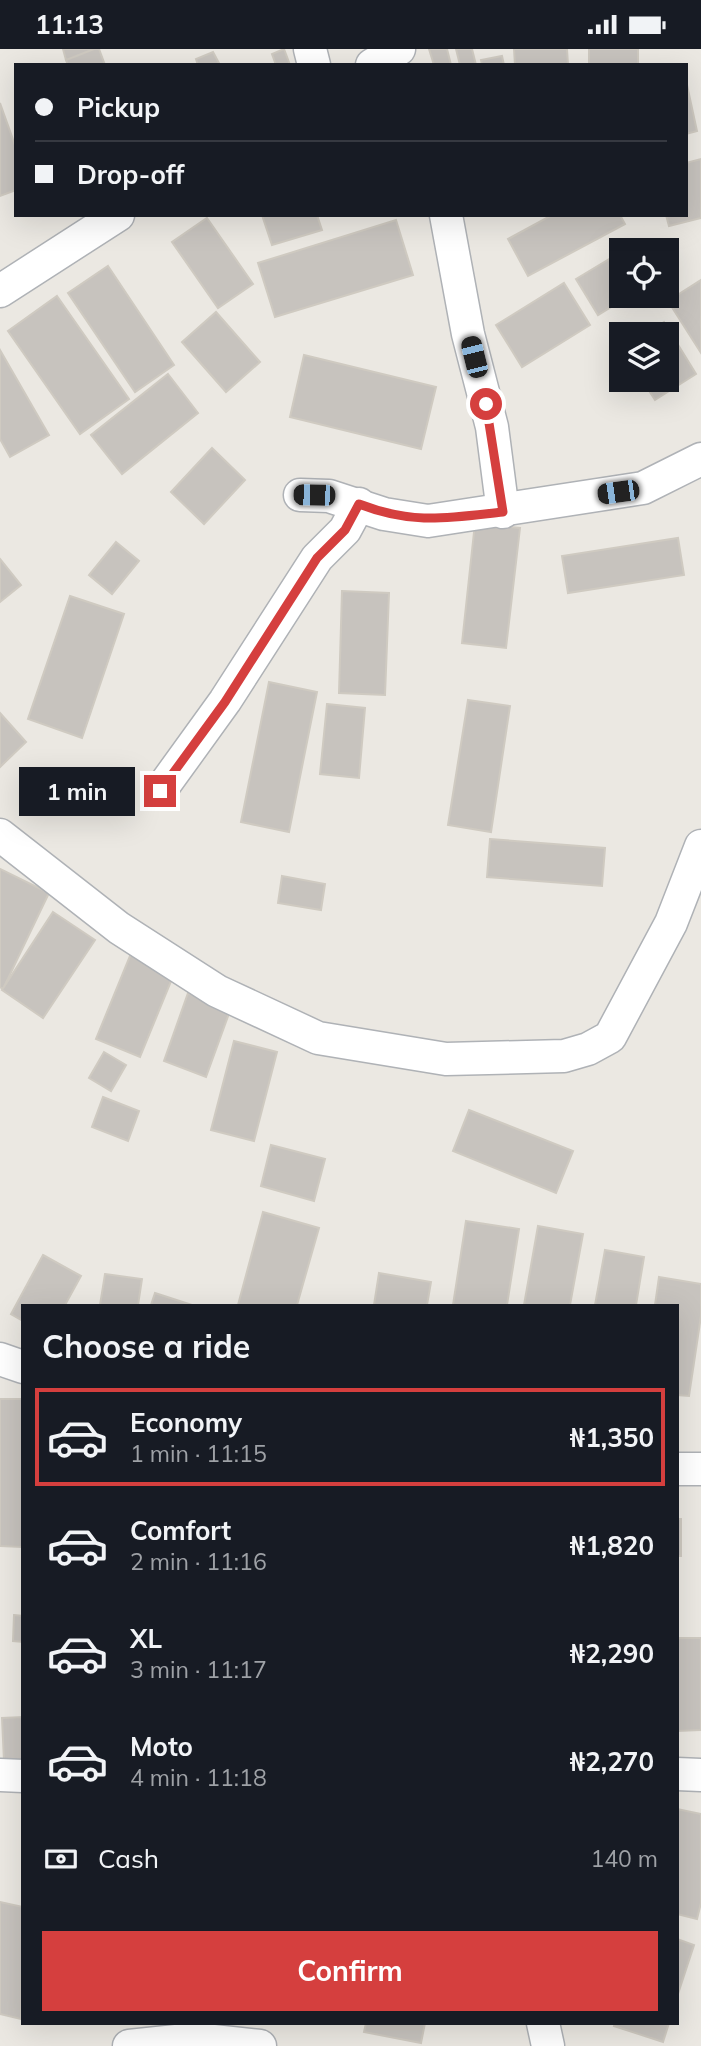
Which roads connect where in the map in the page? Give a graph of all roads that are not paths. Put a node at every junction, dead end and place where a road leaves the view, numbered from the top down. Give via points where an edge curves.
1 (398, 49) edge
2 (375, 63) edge
3 (115, 217) edge
4 (446, 217) edge
5 (0, 291) edge
6 (701, 459) edge
7 (300, 495) dead end
8 (359, 504) junction
9 (503, 512) junction
10 (160, 791) dead end
11 (0, 835) edge
12 (701, 846) edge
13 (0, 1359) edge
14 (21, 1366) edge
15 (679, 1469) edge
16 (701, 1469) edge
17 (679, 1774) edge
18 (0, 1775) edge
19 (701, 1775) edge
20 (21, 1776) edge
21 (543, 2025) edge
22 (129, 2046) edge
23 (260, 2046) edge
24 (548, 2046) edge

1 - 2 street
3 - 5 street
4 - 9 street via 468,334 492,427
6 - 9 street via 643,488
7 - 8 street
8 - 9 street via 384,514 428,521
8 - 10 street via 345,530 317,558 225,702
11 - 12 street via 119,928 217,991 318,1038 446,1059 564,1056 610,1037 671,923
13 - 14 street
15 - 16 street
17 - 19 street
18 - 20 street
21 - 24 street
22 - 23 street via 195,2039

